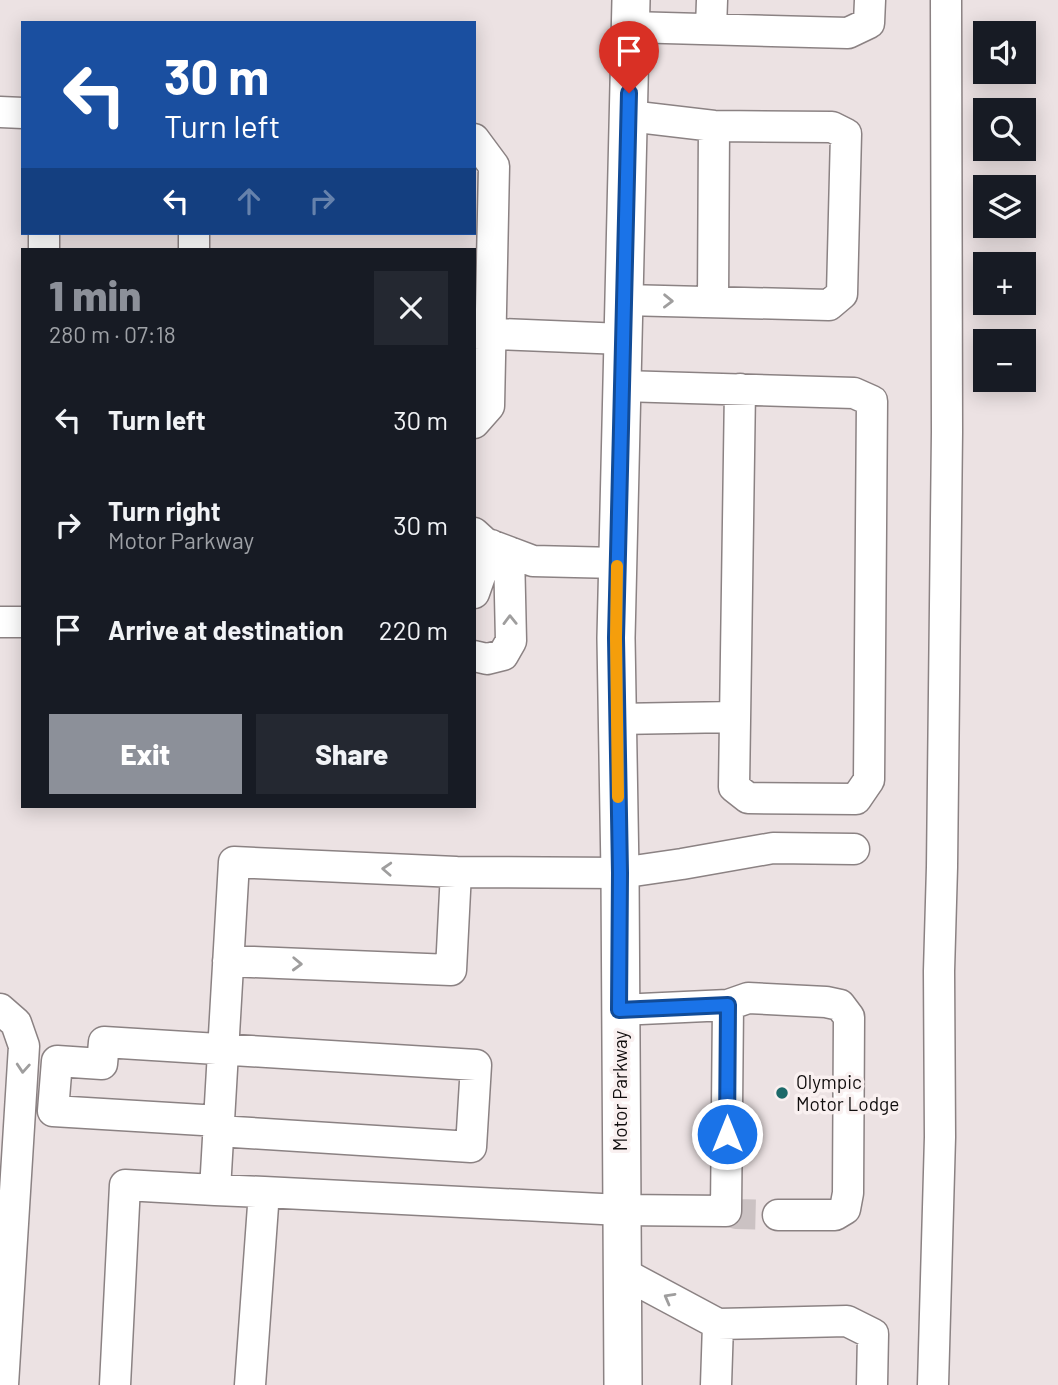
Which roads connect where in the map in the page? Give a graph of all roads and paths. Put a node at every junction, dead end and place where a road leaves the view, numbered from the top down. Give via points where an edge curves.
1 (870, 0) edge
2 (946, 0) edge
3 (631, 13) edge
4 (711, 15) edge
5 (0, 112) edge
6 (21, 113) edge
7 (629, 116) junction
8 (714, 126) junction
9 (476, 142) edge
10 (624, 300) junction
11 (713, 302) junction
12 (482, 333) edge
13 (623, 339) junction
14 (622, 386) junction
15 (740, 389) junction
16 (476, 421) edge
17 (491, 543) edge
18 (617, 563) junction
19 (476, 587) edge
20 (0, 622) edge
21 (21, 622) edge
22 (476, 656) edge
23 (735, 717) junction
24 (617, 719) junction
25 (854, 849) dead end
26 (456, 872) junction
27 (620, 873) junction
28 (228, 961) junction
29 (728, 1005) junction
30 (0, 1009) edge
31 (619, 1010) junction
32 (223, 1049) junction
33 (218, 1126) junction
34 (215, 1190) junction
35 (264, 1192) junction
36 (621, 1210) junction
37 (778, 1215) tunnel mouth
38 (621, 1272) junction
39 (718, 1325) junction
40 (4, 1385) edge
41 (115, 1385) edge
42 (250, 1385) edge
43 (622, 1385) edge
44 (716, 1385) edge
45 (872, 1385) edge
46 (933, 1385) edge

1 - 4 lane via 869,23 848,33
2 - 46 lane via 947,432
3 - 4 lane
3 - 7 main road, Motor Parkway
5 - 6 lane
7 - 8 lane
7 - 10 main road, Motor Parkway
8 - 11 lane
8 - 11 lane via 832,127 846,134 842,294 829,305
9 - 12 lane via 494,166
10 -> 11 lane
10 - 13 main road, Motor Parkway
12 - 13 lane
12 - 16 lane via 489,406
13 - 14 main road, Motor Parkway
14 - 15 lane
14 - 18 main road, Motor Parkway
15 - 23 lane
15 - 23 lane via 854,393 872,401 869,780 856,799 748,798 734,787
17 - 18 lane via 533,561
17 - 19 lane
22 -> 17 lane via 503,655 511,641
18 - 24 main road, Motor Parkway
20 - 21 lane
23 - 24 lane
24 - 27 main road, Motor Parkway
25 - 27 lane via 773,848
26 - 27 lane
28 -> 26 lane via 451,970
26 -> 28 lane via 234,862
27 - 31 main road, Motor Parkway
28 - 32 lane
29 - 31 lane
29 - 36 lane via 726,1211
29 - 37 lane via 748,998 826,1002 840,1004 849,1017 845,1209 835,1215
30 -> 40 lane via 16,1023 24,1046
31 - 36 main road, Motor Parkway
32 - 33 lane
32 - 33 lane via 104,1042 102,1064 57,1061 53,1111
32 - 33 lane via 476,1065 471,1147
33 - 34 lane
34 - 35 lane
34 - 41 lane via 125,1185
35 - 36 lane
35 - 42 lane
36 - 38 main road, Motor Parkway
39 -> 38 lane
38 - 43 main road, Motor Parkway
39 - 44 lane
39 - 45 lane via 847,1321 873,1334

